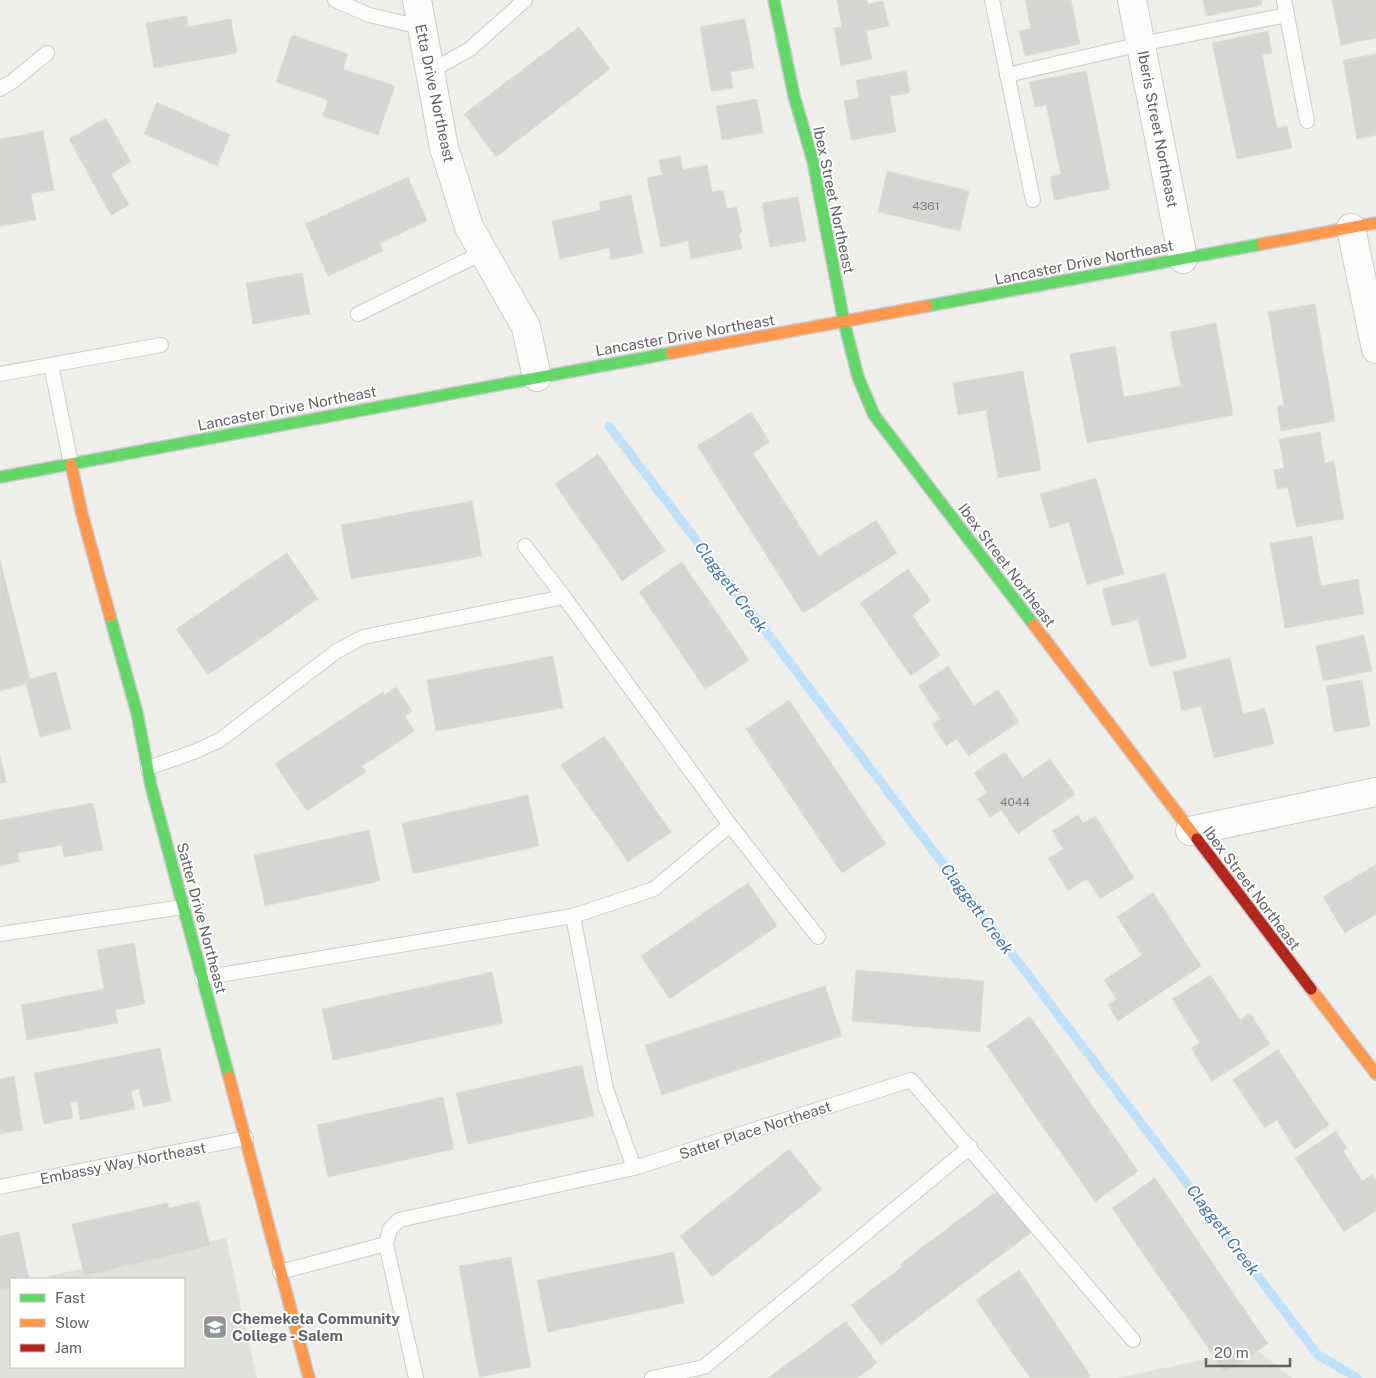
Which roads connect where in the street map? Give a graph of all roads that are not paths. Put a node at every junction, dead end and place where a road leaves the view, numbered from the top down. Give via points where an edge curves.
1 (335, 0) edge
2 (417, 0) edge
3 (525, 0) edge
4 (774, 0) edge
5 (992, 0) edge
6 (1132, 0) edge
7 (1284, 0) edge
8 (1287, 15) junction
9 (421, 27) junction
10 (1141, 44) junction
11 (47, 53) dead end
12 (429, 72) junction
13 (1008, 74) junction
14 (0, 89) edge
15 (1307, 121) dead end
16 (1033, 200) dead end
17 (1364, 225) edge
18 (484, 252) junction
19 (1183, 259) junction
20 (358, 314) dead end
21 (844, 322) junction
22 (161, 345) dead end
23 (1376, 349) edge
24 (51, 365) junction
25 (0, 374) edge
26 (537, 377) junction
27 (71, 464) junction
28 (0, 477) edge
29 (524, 546) dead end
30 (564, 597) junction
31 (148, 768) junction
32 (1376, 792) edge
33 (730, 825) junction
34 (1190, 831) junction
35 (183, 907) junction
36 (573, 916) junction
37 (0, 934) edge
38 (818, 937) dead end
39 (202, 978) junction
40 (1376, 1074) edge
41 (246, 1138) junction
42 (970, 1147) junction
43 (634, 1168) junction
44 (0, 1188) edge
45 (386, 1244) junction
46 (280, 1272) junction
47 (1133, 1340) dead end
48 (309, 1378) edge
49 (416, 1378) edge
50 (652, 1378) edge

1 - 9 lane via 369,15
2 - 9 street, Etta Drive Northeast
3 - 12 lane via 470,49
4 - 21 street, Ibex Street Northeast via 794,96 813,160
5 - 13 lane
6 - 10 street, Iberis Street Northeast
7 - 8 lane
8 - 10 lane
8 - 15 lane
9 - 12 street, Etta Drive Northeast
10 - 13 lane
10 - 19 street, Iberis Street Northeast
11 - 14 lane
12 - 18 street, Etta Drive Northeast via 444,148 470,227
13 - 16 lane
17 - 19 street, Lancaster Drive Northeast
17 - 23 street
18 - 20 lane
18 - 26 street, Etta Drive Northeast via 526,327
19 - 21 street, Lancaster Drive Northeast
21 - 26 street, Lancaster Drive Northeast
21 - 34 street, Ibex Street Northeast via 858,377 874,415
22 - 24 lane
24 - 25 lane
24 - 27 lane
26 - 27 street, Lancaster Drive Northeast
27 - 28 street, Lancaster Drive Northeast
27 - 31 street, Satter Drive Northeast via 137,713
29 - 30 lane
30 - 31 lane via 363,637 337,651 220,740
30 - 33 lane
31 - 35 street, Satter Drive Northeast
32 - 34 street
33 - 36 lane via 654,889
33 - 38 lane
34 - 40 street, Ibex Street Northeast
35 - 37 lane
35 - 39 street, Satter Drive Northeast
36 - 39 lane
36 - 43 lane via 606,1089
39 - 41 street, Satter Drive Northeast
41 - 44 lane, Embassy Way Northeast
41 - 46 street, Satter Drive Northeast
42 - 43 lane, Satter Place Northeast via 911,1080
42 - 47 lane, Satter Place Northeast
42 - 50 lane via 704,1367
43 - 45 lane, Satter Place Northeast via 399,1220 390,1229
45 - 46 lane
45 - 49 lane
46 - 48 street, Satter Drive Northeast

